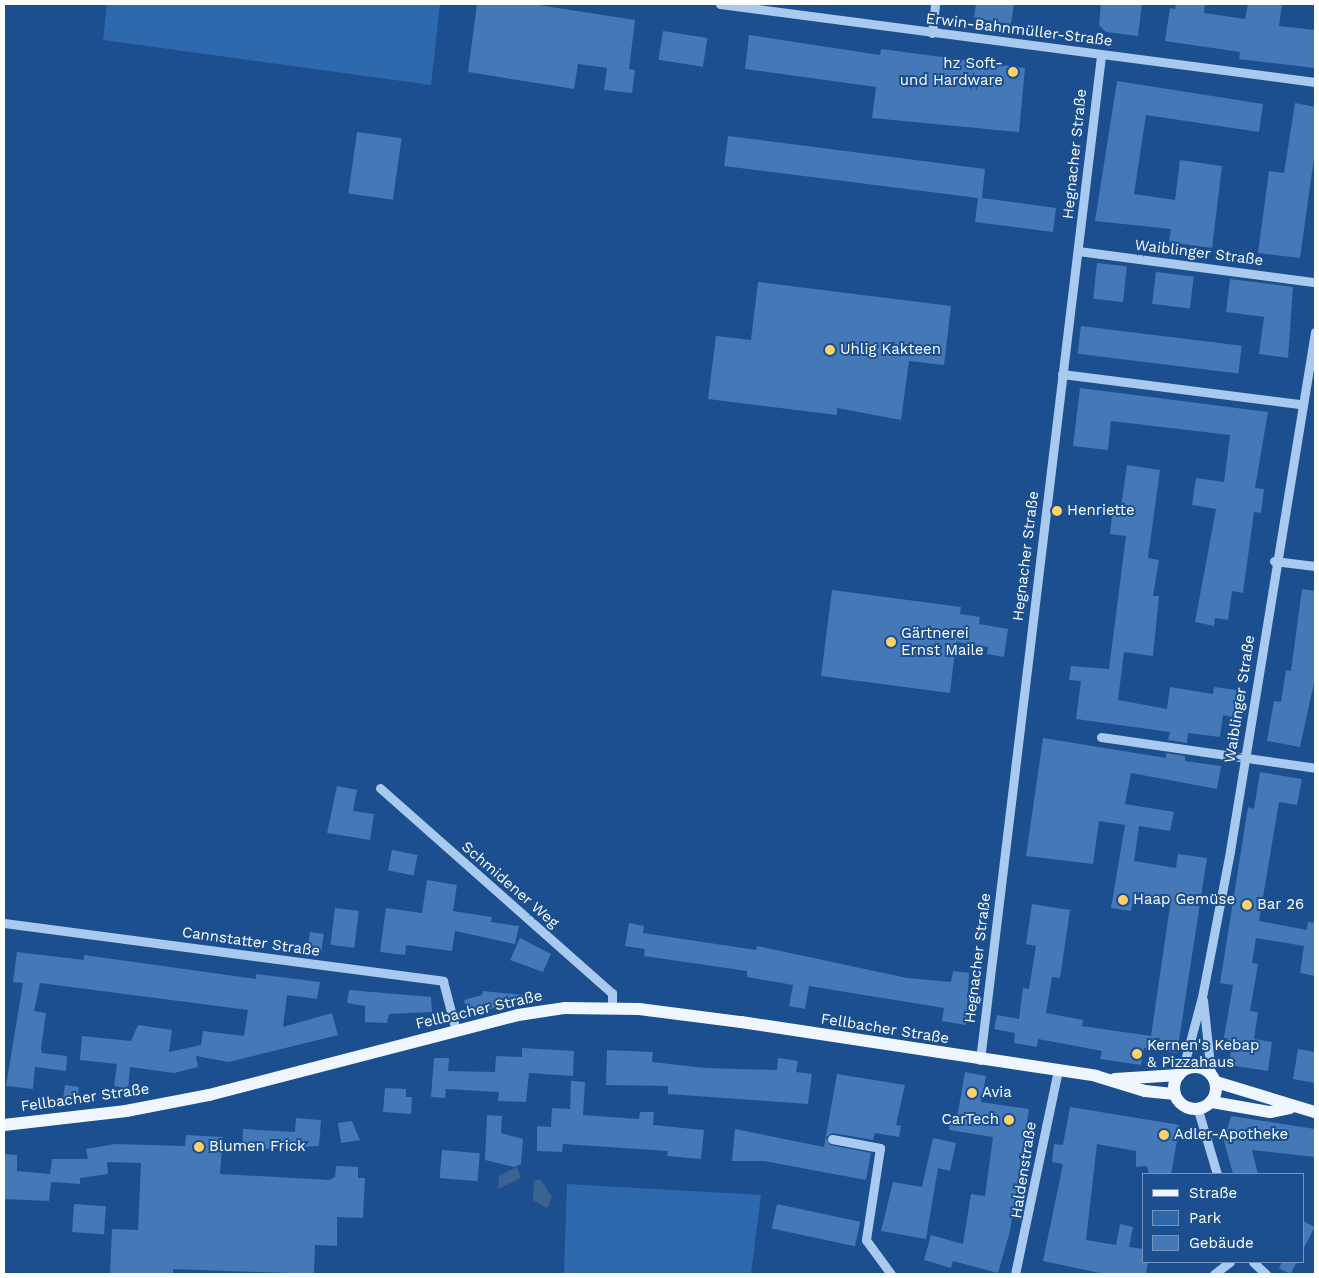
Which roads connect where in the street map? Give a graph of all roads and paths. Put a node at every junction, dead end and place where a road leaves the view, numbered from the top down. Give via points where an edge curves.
1 (720, 4) edge
2 (935, 4) edge
3 (932, 33) junction
4 (1100, 55) junction
5 (1315, 82) edge
6 (1078, 251) junction
7 (1315, 282) edge
8 (1315, 332) edge
9 (1062, 374) junction
10 (1301, 404) junction
11 (1274, 561) junction
12 (1315, 566) edge
13 (1101, 737) dead end
14 (1245, 758) junction
15 (1315, 768) edge
16 (380, 788) dead end
17 (4, 922) edge
18 (1202, 997) junction
19 (612, 1008) junction
20 (456, 1031) junction
21 (980, 1060) junction
22 (1058, 1070) junction
23 (1180, 1073) junction
24 (1213, 1078) junction
25 (1115, 1079) junction
26 (1175, 1094) junction
27 (1212, 1102) junction
28 (1290, 1108) junction
29 (1198, 1110) junction
30 (1315, 1112) edge
31 (4, 1125) edge
32 (832, 1139) dead end
33 (1217, 1173) edge
34 (1229, 1263) edge
35 (1254, 1263) edge
36 (891, 1274) edge
37 (1015, 1274) edge
38 (1214, 1274) edge
39 (1266, 1274) edge

1 - 3 street, Erwin-Bahnmüller-Straße
2 - 3 street
3 - 4 street, Erwin-Bahnmüller-Straße
4 - 5 street, Erwin-Bahnmüller-Straße
4 - 6 street, Hegnacher Straße
6 - 7 street, Waiblinger Straße
6 - 9 street, Hegnacher Straße
8 - 10 street, Waiblinger Straße
9 - 10 street
9 - 21 street, Hegnacher Straße
10 - 11 street, Waiblinger Straße
11 - 12 street
11 - 14 street, Waiblinger Straße
13 - 14 street
14 - 15 street
14 - 18 street, Waiblinger Straße
16 - 19 street, Schmidener Weg via 612,993
17 - 20 street, Cannstatter Straße via 444,981
18 - 23 street, Waiblinger Straße
18 - 24 street, Waiblinger Straße
19 - 20 main road, Fellbacher Straße via 565,1008
19 - 21 main road, Fellbacher Straße via 741,1022
20 - 31 main road, Fellbacher Straße via 209,1096 126,1111
21 - 22 main road, Fellbacher Straße
22 - 25 main road, Fellbacher Straße
22 - 37 street, Haldenstraße
23 - 24 main road via 1197,1067
23 - 25 main road, Fellbacher Straße
23 - 26 main road
24 - 27 main road
24 - 28 main road via 1270,1096
25 - 26 main road, Fellbacher Straße via 1145,1091
26 - 29 main road via 1188,1108
27 - 28 main road via 1270,1112
27 - 29 main road
28 - 30 main road
29 - 33 street
32 - 36 street via 880,1148 866,1240
34 - 38 street
35 - 39 street

